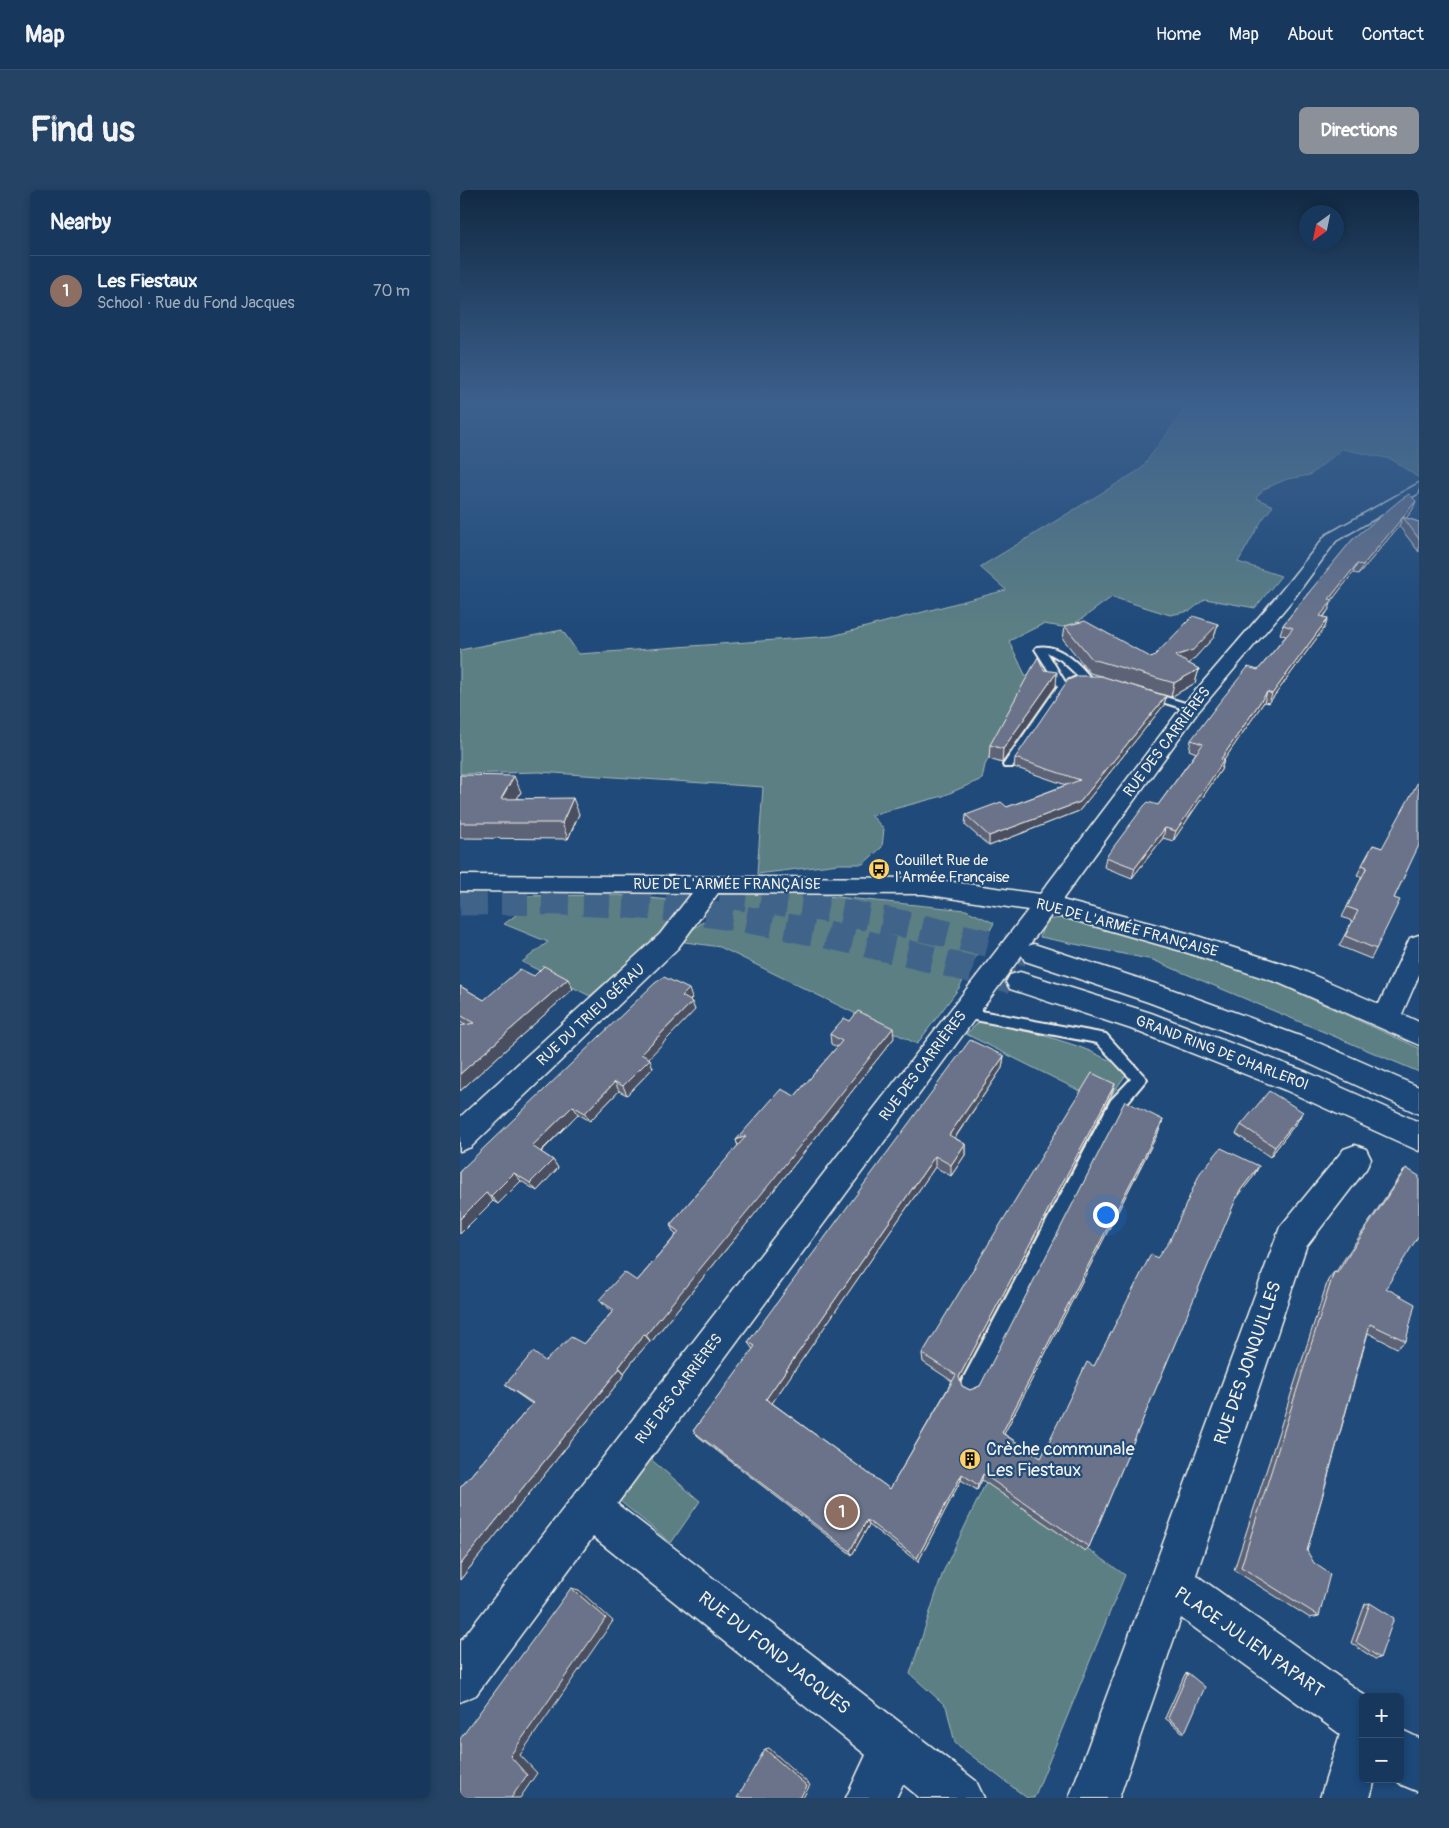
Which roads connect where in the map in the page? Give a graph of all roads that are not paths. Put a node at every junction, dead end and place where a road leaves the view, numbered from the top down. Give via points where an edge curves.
1 (1417, 491) edge
2 (1063, 686) junction
3 (1138, 692) edge
4 (1191, 708) junction
5 (1008, 765) dead end
6 (460, 882) edge
7 (712, 884) junction
8 (1046, 904) junction
9 (1419, 945) edge
10 (1034, 954) tunnel mouth
11 (1020, 982) tunnel mouth
12 (964, 1013) junction
13 (1386, 1018) junction
14 (1419, 1034) edge
15 (1419, 1101) edge
16 (460, 1137) edge
17 (1419, 1137) edge
18 (1355, 1159) dead end
19 (970, 1386) dead end
20 (589, 1508) junction
21 (1171, 1584) junction
22 (460, 1679) edge
23 (1359, 1719) edge
24 (1363, 1738) edge
25 (895, 1748) junction
26 (1404, 1756) edge
27 (1419, 1768) edge
28 (871, 1798) edge
29 (959, 1798) edge
30 (1094, 1798) edge
31 (1345, 1798) edge

1 - 4 main road, RUE DES CARRIÈRES via 1332,538
2 - 2 lane via 1089,678 1049,648 1040,649
2 - 5 lane
3 - 4 lane
4 - 8 main road, RUE DES CARRIÈRES
6 - 7 main road, RUE DE L'ARMÉE FRANÇAISE
7 - 8 main road, RUE DE L'ARMÉE FRANÇAISE via 923,886
7 - 16 main road, RUE DU TRIEU GÉRAU via 669,941
8 - 12 main road, RUE DES CARRIÈRES
8 - 13 main road, RUE DE L'ARMÉE FRANÇAISE via 1191,944 1290,976
9 - 13 main road
10 - 15 main road, GRAND RING DE CHARLEROI via 1158,995 1309,1051
11 - 17 main road, GRAND RING DE CHARLEROI via 1141,1021 1296,1081
12 - 19 lane via 1101,1038 1140,1078 1116,1105
12 - 20 main road, RUE DES CARRIÈRES
13 - 14 main road, RUE DE L'ARMÉE FRANÇAISE
18 - 21 main road, RUE DES JONQUILLES via 1292,1238
20 - 22 main road, RUE DES CARRIÈRES
20 - 25 main road, RUE DU FOND JACQUES
21 - 23 main road, PLACE JULIEN PAPART
21 - 30 main road, PLACE JULIEN PAPART
24 - 31 main road
25 - 28 main road
25 - 29 main road, RUE DU FOND JACQUES
26 - 27 main road

